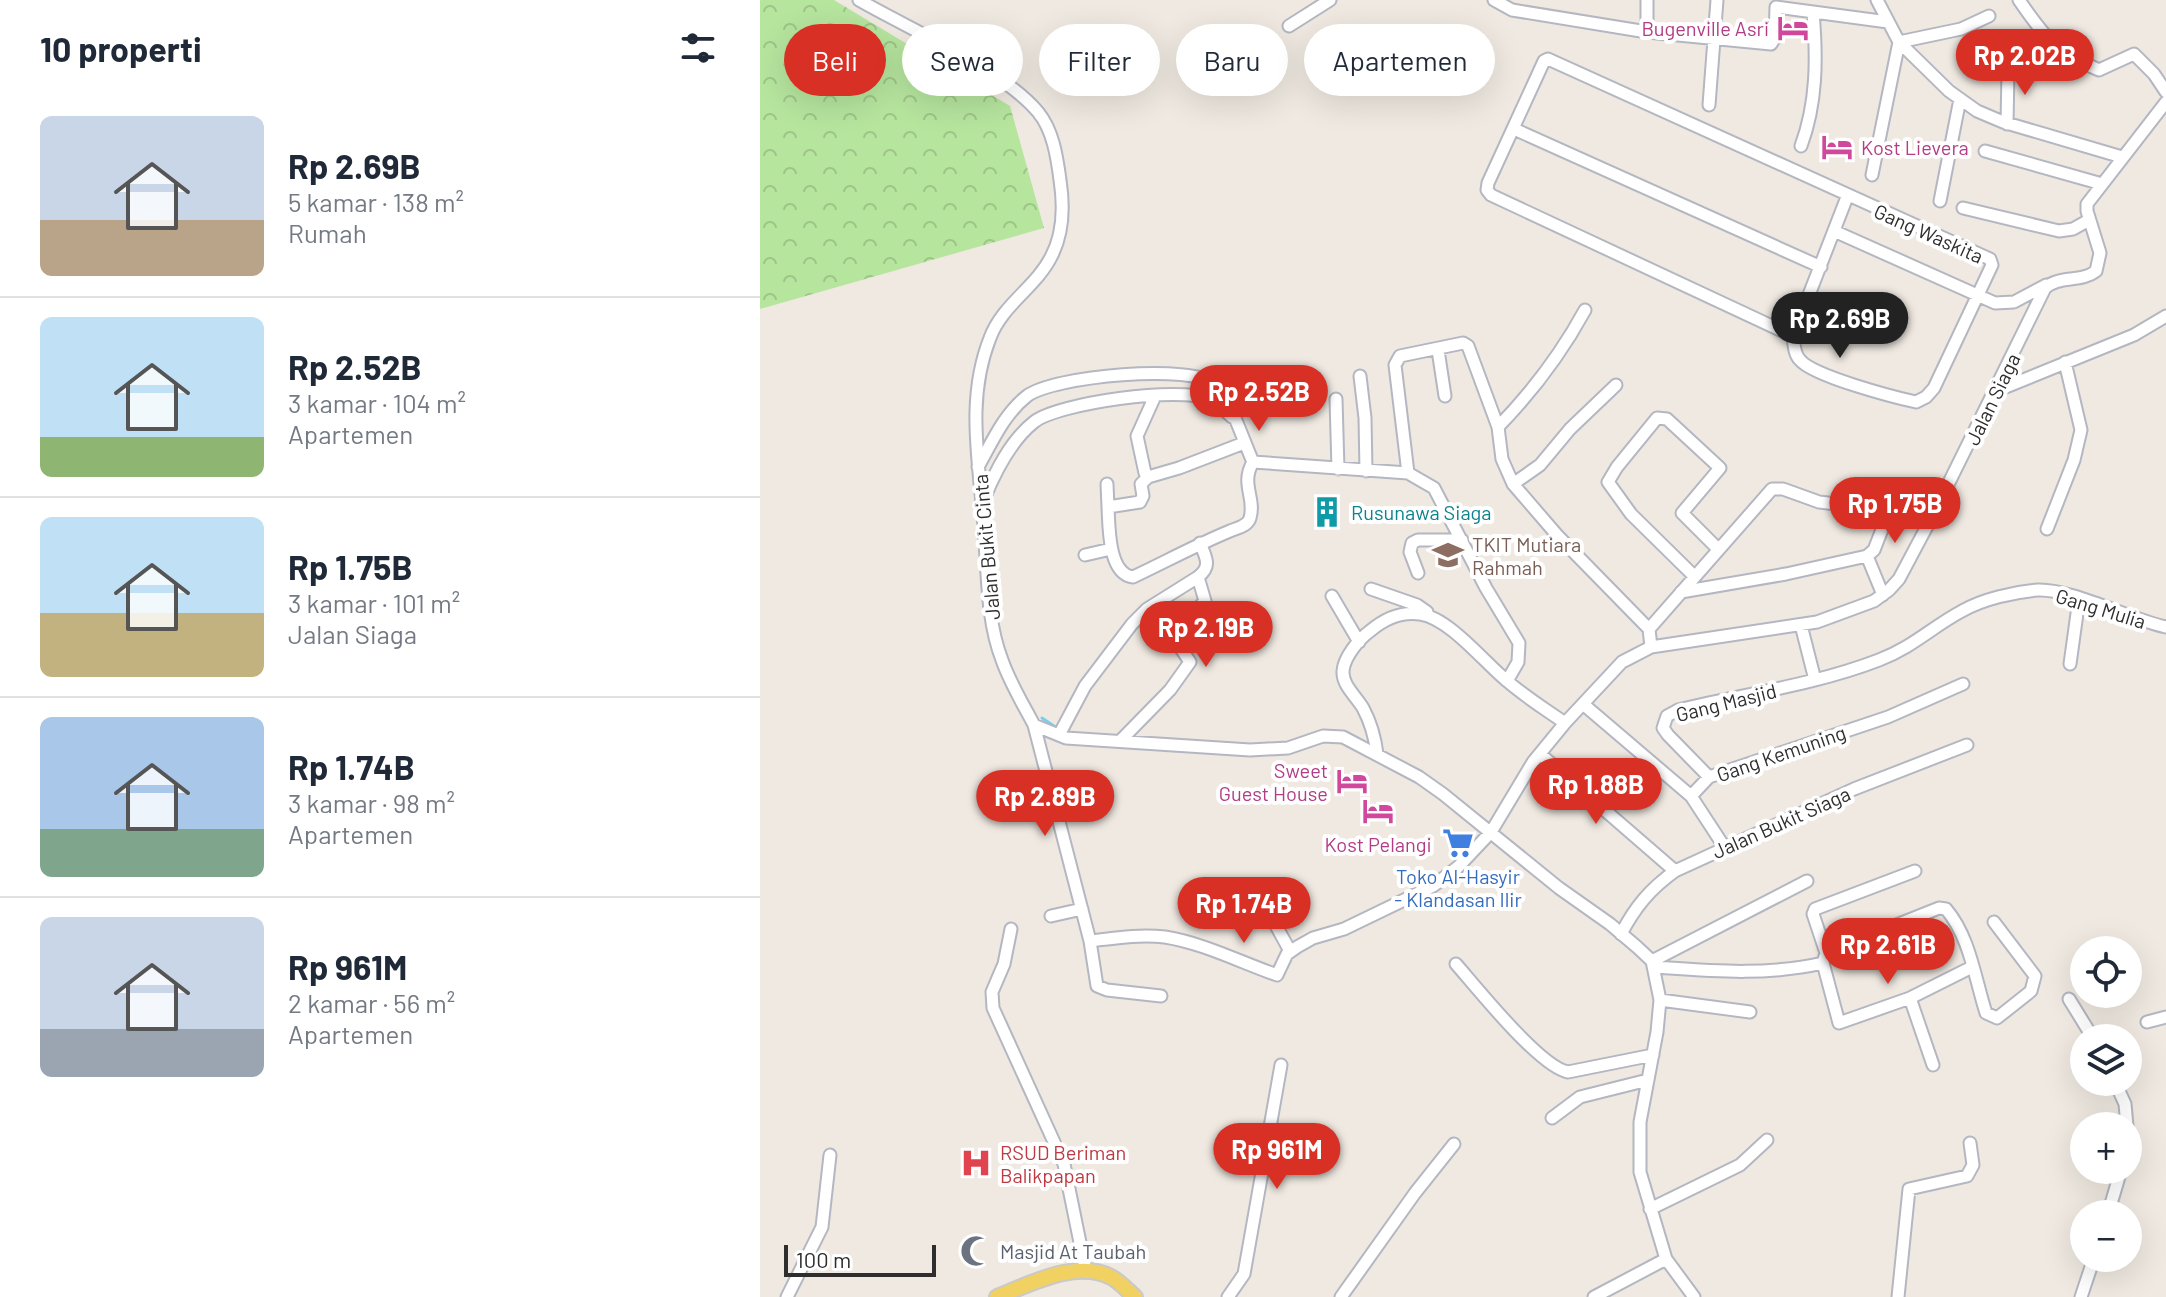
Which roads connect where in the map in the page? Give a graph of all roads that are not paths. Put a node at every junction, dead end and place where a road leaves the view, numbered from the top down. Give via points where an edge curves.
1 (1330, 0) edge
2 (1494, 0) edge
3 (1647, 0) edge
4 (1717, 0) edge
5 (1877, 0) edge
6 (2019, 0) edge
7 (868, 2) edge
8 (1813, 12) junction
9 (1989, 16) dead end
10 (1888, 22) junction
11 (1289, 26) dead end
12 (1647, 32) junction
13 (1714, 38) junction
14 (1899, 42) junction
15 (2008, 71) dead end
16 (2166, 92) edge
17 (1960, 99) junction
18 (2166, 102) edge
19 (1709, 105) dead end
20 (2007, 124) junction
21 (1514, 129) junction
22 (1801, 146) dead end
23 (1985, 151) dead end
24 (2122, 157) junction
25 (1872, 175) dead end
26 (2102, 184) junction
27 (1847, 197) junction
28 (1940, 201) dead end
29 (1963, 208) dead end
30 (2089, 220) junction
31 (1834, 231) junction
32 (1821, 267) junction
33 (2051, 282) junction
34 (1978, 295) junction
35 (1585, 310) dead end
36 (2166, 316) edge
37 (1793, 336) junction
38 (1438, 350) junction
39 (2065, 362) junction
40 (1188, 375) junction
41 (1360, 376) dead end
42 (1616, 385) dead end
43 (1996, 391) junction
44 (1187, 394) junction
45 (1155, 396) junction
46 (1445, 396) dead end
47 (1336, 399) dead end
48 (1233, 418) junction
49 (1498, 427) junction
50 (1244, 443) junction
51 (1253, 462) junction
52 (978, 467) junction
53 (1338, 469) junction
54 (1366, 471) junction
55 (1408, 473) junction
56 (1148, 477) junction
57 (1107, 484) dead end
58 (1513, 484) junction
59 (982, 502) junction
60 (1108, 507) junction
61 (1890, 509) junction
62 (1933, 515) junction
63 (2047, 529) dead end
64 (1462, 540) junction
65 (1200, 543) junction
66 (1111, 549) junction
67 (1718, 549) junction
68 (1085, 555) dead end
69 (1867, 556) junction
70 (1418, 573) dead end
71 (1694, 576) junction
72 (1198, 577) junction
73 (1371, 589) dead end
74 (1681, 592) junction
75 (1883, 595) junction
76 (1332, 596) dead end
77 (2079, 599) junction
78 (1430, 616) junction
79 (1801, 625) junction
80 (2166, 627) edge
81 (1649, 629) junction
82 (1359, 642) junction
83 (1651, 647) junction
84 (2070, 664) dead end
85 (1815, 680) junction
86 (1507, 681) junction
87 (1963, 684) dead end
88 (1583, 704) junction
89 (1565, 723) junction
90 (1034, 725) junction
91 (1059, 735) junction
92 (1121, 740) junction
93 (1967, 745) dead end
94 (1377, 754) junction
95 (1540, 754) junction
96 (1709, 777) junction
97 (1691, 796) junction
98 (1491, 832) junction
99 (1725, 848) junction
100 (1675, 871) junction
101 (1915, 871) dead end
102 (1807, 881) dead end
103 (1262, 900) dead end
104 (1082, 909) junction
105 (1051, 916) dead end
106 (1994, 922) dead end
107 (1011, 929) dead end
108 (1621, 934) junction
109 (1090, 941) junction
110 (1290, 951) junction
111 (1825, 958) junction
112 (1456, 964) dead end
113 (1653, 964) junction
114 (1972, 967) junction
115 (1161, 996) dead end
116 (1910, 998) junction
117 (2069, 999) dead end
118 (1660, 1000) junction
119 (1750, 1012) dead end
120 (2166, 1017) edge
121 (2147, 1022) dead end
122 (2084, 1024) edge
123 (1653, 1055) junction
124 (1281, 1065) dead end
125 (1933, 1065) dead end
126 (1648, 1080) junction
127 (1552, 1118) dead end
128 (1767, 1140) dead end
129 (1970, 1143) dead end
130 (1454, 1144) dead end
131 (830, 1155) dead end
132 (1650, 1209) junction
133 (1666, 1259) junction
134 (1086, 1272) junction
135 (2089, 1272) edge
136 (787, 1297) edge
137 (997, 1297) edge
138 (1135, 1297) edge
139 (1228, 1297) edge
140 (1341, 1297) edge
141 (1594, 1297) edge
142 (1694, 1297) edge
143 (1898, 1297) edge
144 (2081, 1297) edge

1 - 11 street
2 - 12 street via 1512,10
3 - 12 street
4 - 13 street
5 - 10 street
6 - 16 street via 2057,48 2099,70 2134,54
7 - 52 street, Jalan Bukit Cinta via 1017,93 1039,113 1052,139 1062,195 1060,234 1038,277 991,333 981,361 974,423
8 - 10 street
8 - 13 street via 1776,7 1771,44
8 - 22 street via 1815,78
9 - 14 street via 1961,29
10 - 14 street
12 - 13 street
13 - 19 street
14 - 17 street
14 - 25 street
15 - 20 street
17 - 20 street
17 - 28 street
18 - 24 street
20 - 24 street
21 - 27 street via 1548,59
21 - 32 street
21 - 37 street via 1488,183 1491,195
23 - 26 street
24 - 26 street
26 - 30 street via 2087,204
27 - 31 street
27 - 34 street, Gang Waskita via 1992,261
29 - 30 street via 2059,231
30 - 33 street via 2100,253 2096,271
31 - 32 street
31 - 34 street
32 - 37 street
33 - 34 street, Gang Waskita via 2005,304
33 - 43 street, Jalan Siaga
34 - 37 street via 1934,388 1916,402 1807,366 1797,355
35 - 49 street via 1560,355
36 - 39 street via 2134,335
38 - 46 street
38 - 49 street via 1465,344
38 - 55 street via 1400,356 1395,365
39 - 43 street
39 - 63 street via 2081,430
40 - 44 street
40 - 48 street via 1221,388
40 - 52 street via 1071,380 1038,389 1005,418
41 - 54 street
42 - 58 street via 1540,465
43 - 62 street, Jalan Siaga
44 - 45 street
44 - 48 street via 1208,399
45 - 56 street via 1137,436
45 - 59 street via 1075,407 1037,419 996,471
47 - 53 street
48 - 50 street
49 - 58 street via 1502,459
50 - 51 street
50 - 56 street
51 - 53 street
51 - 65 street via 1246,481 1249,521
52 - 59 street, Jalan Bukit Cinta
53 - 54 street
54 - 55 street
55 - 64 street via 1434,488
56 - 60 street via 1141,484 1140,502
57 - 60 street
58 - 81 street
59 - 90 street, Jalan Bukit Cinta via 991,620 1001,659
60 - 66 street
61 - 62 street
61 - 67 street via 1819,502 1772,489
61 - 69 street
62 - 75 street, Jalan Siaga via 1899,579
64 - 70 street via 1412,543
64 - 86 street via 1519,643 1518,662
65 - 66 street via 1133,577 1119,570
65 - 72 street via 1208,568
66 - 68 street
67 - 71 street
67 - 71 street via 1682,513 1720,468 1667,419 1657,418 1608,482 1631,514
69 - 74 street
69 - 75 street
71 - 74 street
72 - 91 street via 1132,624 1085,686
72 - 92 street via 1205,601 1172,635 1190,662
73 - 78 street via 1421,607
74 - 81 street
75 - 79 street, Jalan Siaga via 1838,616
76 - 82 street
77 - 80 street, Gang Mulia
77 - 84 street
77 - 85 street, Gang Mulia via 2036,590 1974,605 1910,647
78 - 82 street via 1387,617
78 - 86 street
79 - 83 street, Jalan Siaga
79 - 85 street
81 - 83 street
82 - 94 street via 1343,675 1370,721
83 - 88 street, Jalan Siaga via 1622,662
85 - 96 street, Gang Masjid via 1667,716 1663,728
86 - 89 street
87 - 96 street, Gang Kemuning via 1888,717
88 - 89 street, Jalan Siaga
88 - 97 street
89 - 95 street, Jalan Siaga
90 - 91 street
90 - 104 street, Jalan Bukit Cinta
91 - 92 street
92 - 94 street via 1250,750 1288,748 1332,735
93 - 99 street, Jalan Bukit Siaga
94 - 98 street via 1419,777
95 - 98 street, Jalan Siaga
95 - 100 street
96 - 97 street, Gang Kemuning
97 - 99 street
98 - 108 street
98 - 110 street, Jalan Siaga via 1433,886
99 - 100 street, Jalan Bukit Siaga
100 - 108 street, Jalan Bukit Siaga via 1636,906
101 - 111 street via 1815,909
102 - 113 street
103 - 110 street
104 - 105 street
104 - 109 street, Jalan Bukit Cinta
106 - 114 street via 2035,976 2033,988 2004,1015 1991,1017
107 - 134 street via 992,992 993,1008 1064,1164
108 - 113 street
109 - 110 street, Jalan Siaga via 1172,939 1277,975
109 - 115 street, Jalan Bukit Cinta via 1098,987
111 - 113 street via 1796,969 1751,973
111 - 114 street via 1939,908 1946,909 1956,924
111 - 116 street via 1839,1023
112 - 123 street via 1558,1070
113 - 118 street
114 - 116 street
116 - 125 street
117 - 122 street
118 - 119 street
118 - 123 street
120 - 121 street
123 - 126 street
124 - 139 street via 1244,1274
126 - 127 street via 1580,1097
126 - 132 street via 1638,1152
128 - 132 street via 1740,1165
129 - 143 street via 1973,1165 1967,1176 1909,1189
130 - 140 street
131 - 136 street via 822,1227
132 - 133 street
133 - 141 street
133 - 142 street
134 - 137 main road via 1041,1279
134 - 138 main road via 1112,1278
135 - 144 street

